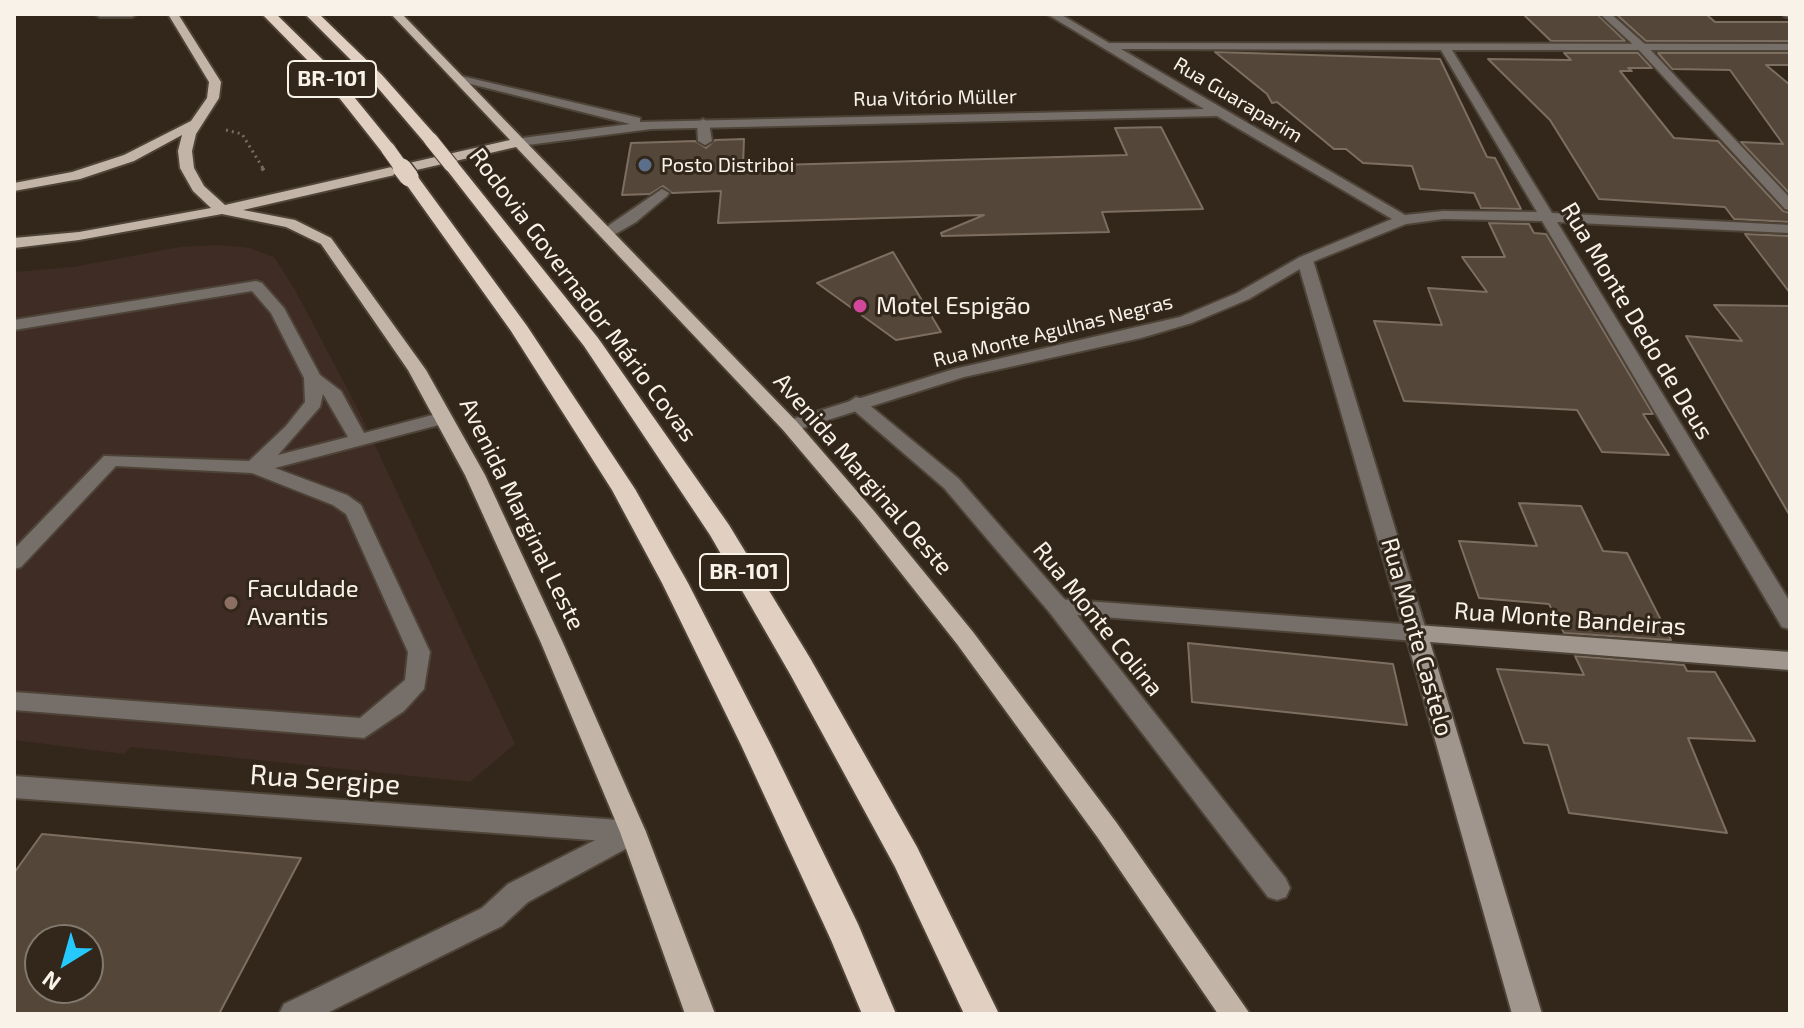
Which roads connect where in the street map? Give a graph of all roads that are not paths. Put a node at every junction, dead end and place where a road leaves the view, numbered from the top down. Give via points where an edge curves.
1 (100, 14) edge
2 (132, 14) edge
3 (173, 14) edge
4 (269, 14) edge
5 (312, 14) edge
6 (396, 14) edge
7 (1052, 14) edge
8 (1605, 14) edge
9 (1107, 46) junction
10 (1444, 46) junction
11 (1642, 47) junction
12 (1790, 47) edge
13 (461, 80) junction
14 (1220, 112) junction
15 (703, 123) junction
16 (194, 124) junction
17 (651, 125) junction
18 (705, 141) dead end
19 (520, 142) junction
20 (14, 187) edge
21 (662, 193) dead end
22 (1790, 206) edge
23 (222, 210) junction
24 (1546, 217) junction
25 (1403, 220) junction
26 (1790, 229) edge
27 (607, 233) junction
28 (14, 243) edge
29 (1305, 260) junction
30 (14, 325) edge
31 (313, 378) junction
32 (856, 403) junction
33 (444, 418) junction
34 (790, 426) junction
35 (359, 440) junction
36 (254, 467) junction
37 (14, 562) edge
38 (1058, 607) junction
39 (1790, 621) edge
40 (1416, 633) junction
41 (1790, 661) edge
42 (14, 701) edge
43 (14, 787) edge
44 (633, 832) junction
45 (1277, 888) dead end
46 (294, 1014) edge
47 (700, 1014) edge
48 (879, 1014) edge
49 (982, 1014) edge
50 (1235, 1014) edge
51 (1527, 1014) edge

1 - 2 street
3 - 16 main road via 215,82 213,98
4 - 48 highway, BR-101, bridge via 323,68 409,177 528,341 623,489 756,745
5 - 49 highway, Rodovia Governador Mário Covas / BR-101, bridge via 431,140 645,417 800,666 906,857
6 - 13 main road, Avenida Marginal Oeste
7 - 9 street, Rua Guaraparim
8 - 11 street
9 - 10 street
9 - 14 street, Rua Guaraparim
10 - 11 street
10 - 24 street, Rua Monte Dedo de Deus
11 - 12 street
11 - 22 street
13 - 17 street, Rua Vitório Müller
13 - 19 main road, Avenida Marginal Oeste
14 - 15 street, Rua Vitório Müller
14 - 25 street, Rua Guaraparim
15 - 17 street, Rua Vitório Müller
15 - 18 street
16 - 20 main road via 129,158 75,176
16 - 23 main road via 185,151 187,168 198,188
17 - 19 street, Rua Vitório Müller
19 - 23 main road, Rua Vitório Müller
19 - 27 main road, Avenida Marginal Oeste
21 - 27 street
23 - 28 main road, Rua Vitório Müller
23 - 33 main road, Avenida Marginal Leste via 290,223 326,241 417,370
24 - 25 street, Rua Monte Agulhas Negras via 1443,215
24 - 26 street, Rua Monte Agulhas Negras
24 - 39 street, Rua Monte Dedo de Deus
25 - 29 street, Rua Monte Agulhas Negras
27 - 34 main road, Avenida Marginal Oeste
29 - 32 street, Rua Monte Agulhas Negras via 1243,296 1186,320
29 - 40 street, Rua Monte Castelo
30 - 31 street via 256,286 278,311
31 - 35 street via 335,395
31 - 36 street via 314,403
32 - 34 street, Rua Monte Agulhas Negras
32 - 38 street, Rua Monte Colina via 951,483
33 - 35 street
33 - 44 main road, Avenida Marginal Leste via 511,549
34 - 50 main road, Avenida Marginal Oeste via 965,638
35 - 36 street
36 - 37 street via 111,460
36 - 42 street via 354,510 419,652 416,683 396,704 364,728
38 - 40 street, Rua Monte Bandeiras
38 - 45 street, Rua Monte Colina
40 - 41 main road, Rua Monte Bandeiras
40 - 51 main road, Rua Monte Castelo
43 - 44 street, Rua Sergipe
44 - 46 street via 518,893 492,917
44 - 47 main road, Avenida Marginal Leste

